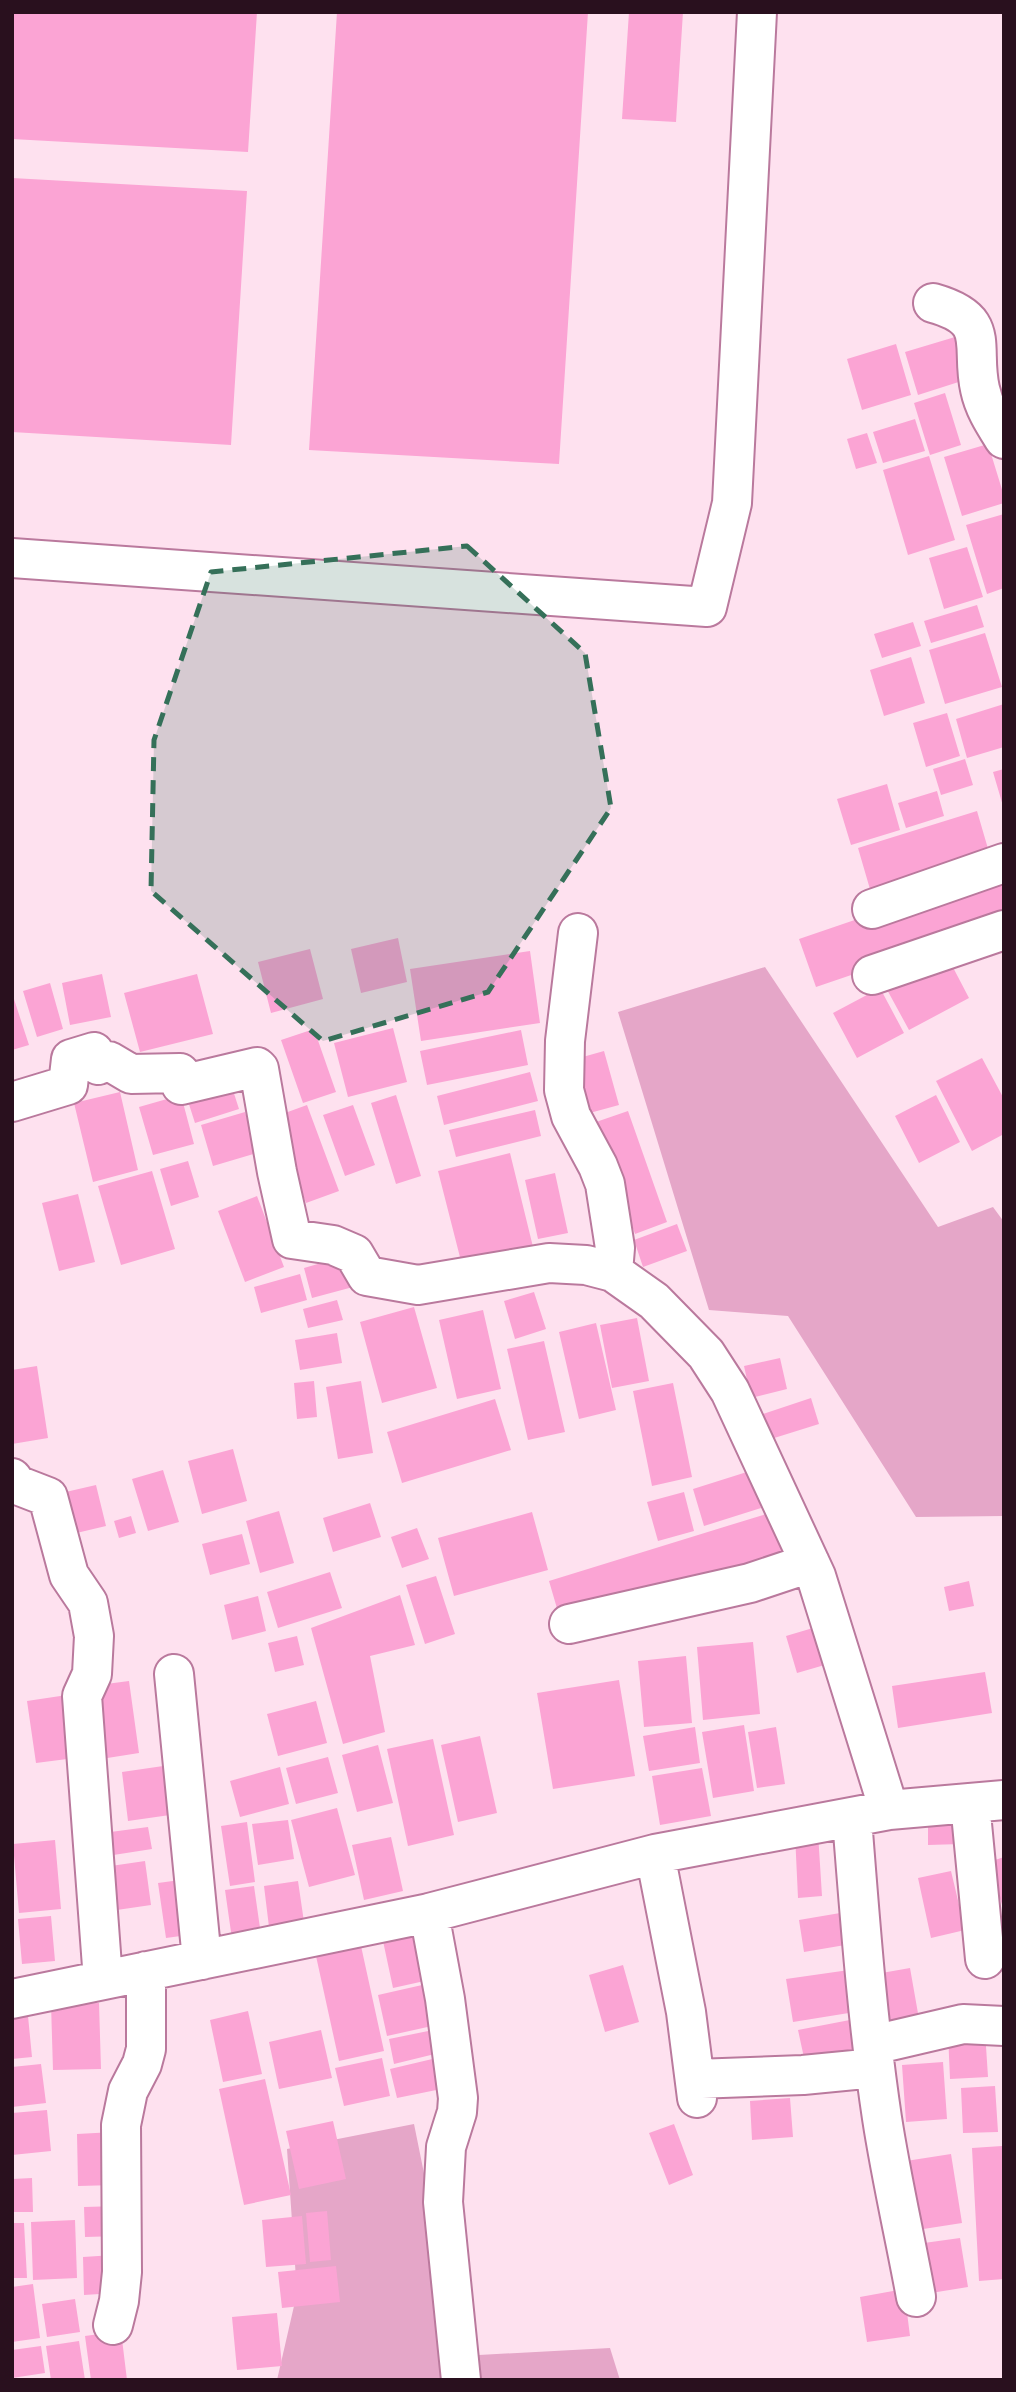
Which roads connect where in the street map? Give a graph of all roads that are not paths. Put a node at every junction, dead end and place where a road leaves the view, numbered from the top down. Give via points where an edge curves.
1 (757, 12) edge
2 (933, 303) dead end
3 (1004, 439) edge
4 (12, 558) edge
5 (1004, 863) edge
6 (872, 909) dead end
7 (1004, 930) edge
8 (579, 933) dead end
9 (872, 975) dead end
10 (12, 1102) edge
11 (613, 1272) junction
12 (12, 1478) edge
13 (810, 1563) junction
14 (569, 1624) dead end
15 (174, 1675) dead end
16 (987, 1801) edge
17 (889, 1810) junction
18 (852, 1819) junction
19 (655, 1854) junction
20 (429, 1913) junction
21 (985, 1959) dead end
22 (202, 1960) junction
23 (146, 1971) junction
24 (103, 1980) junction
25 (12, 1999) edge
26 (1004, 2026) edge
27 (874, 2056) junction
28 (916, 2297) dead end
29 (113, 2325) dead end
30 (461, 2380) edge

1 - 4 street via 732,503 707,607
2 - 3 street via 953,308 974,329 983,400
5 - 6 street
7 - 9 street
8 - 11 street via 565,1041 565,1090 571,1116 604,1184 614,1235
10 - 11 street via 68,1085 71,1059 94,1052 98,1065 109,1062 131,1074 180,1073 181,1085 257,1067 292,1240 333,1245 354,1254 368,1276 418,1285 549,1263
11 - 13 street via 654,1301 706,1354 730,1391
12 - 24 street via 17,1485 48,1497 69,1575 88,1602 94,1636 92,1674 82,1696
13 - 14 street via 750,1583
13 - 17 street
15 - 22 street
16 - 17 street
16 - 21 street
17 - 18 street
18 - 19 street
18 - 27 street
19 - 20 street
19 - 27 street via 696,2088 803,2075
20 - 22 street
20 - 30 street via 458,2098 446,2147 443,2202
22 - 23 street
23 - 24 street
23 - 29 street via 146,2049 128,2091 121,2125 122,2272
24 - 25 street
26 - 27 street via 963,2024
27 - 28 street

